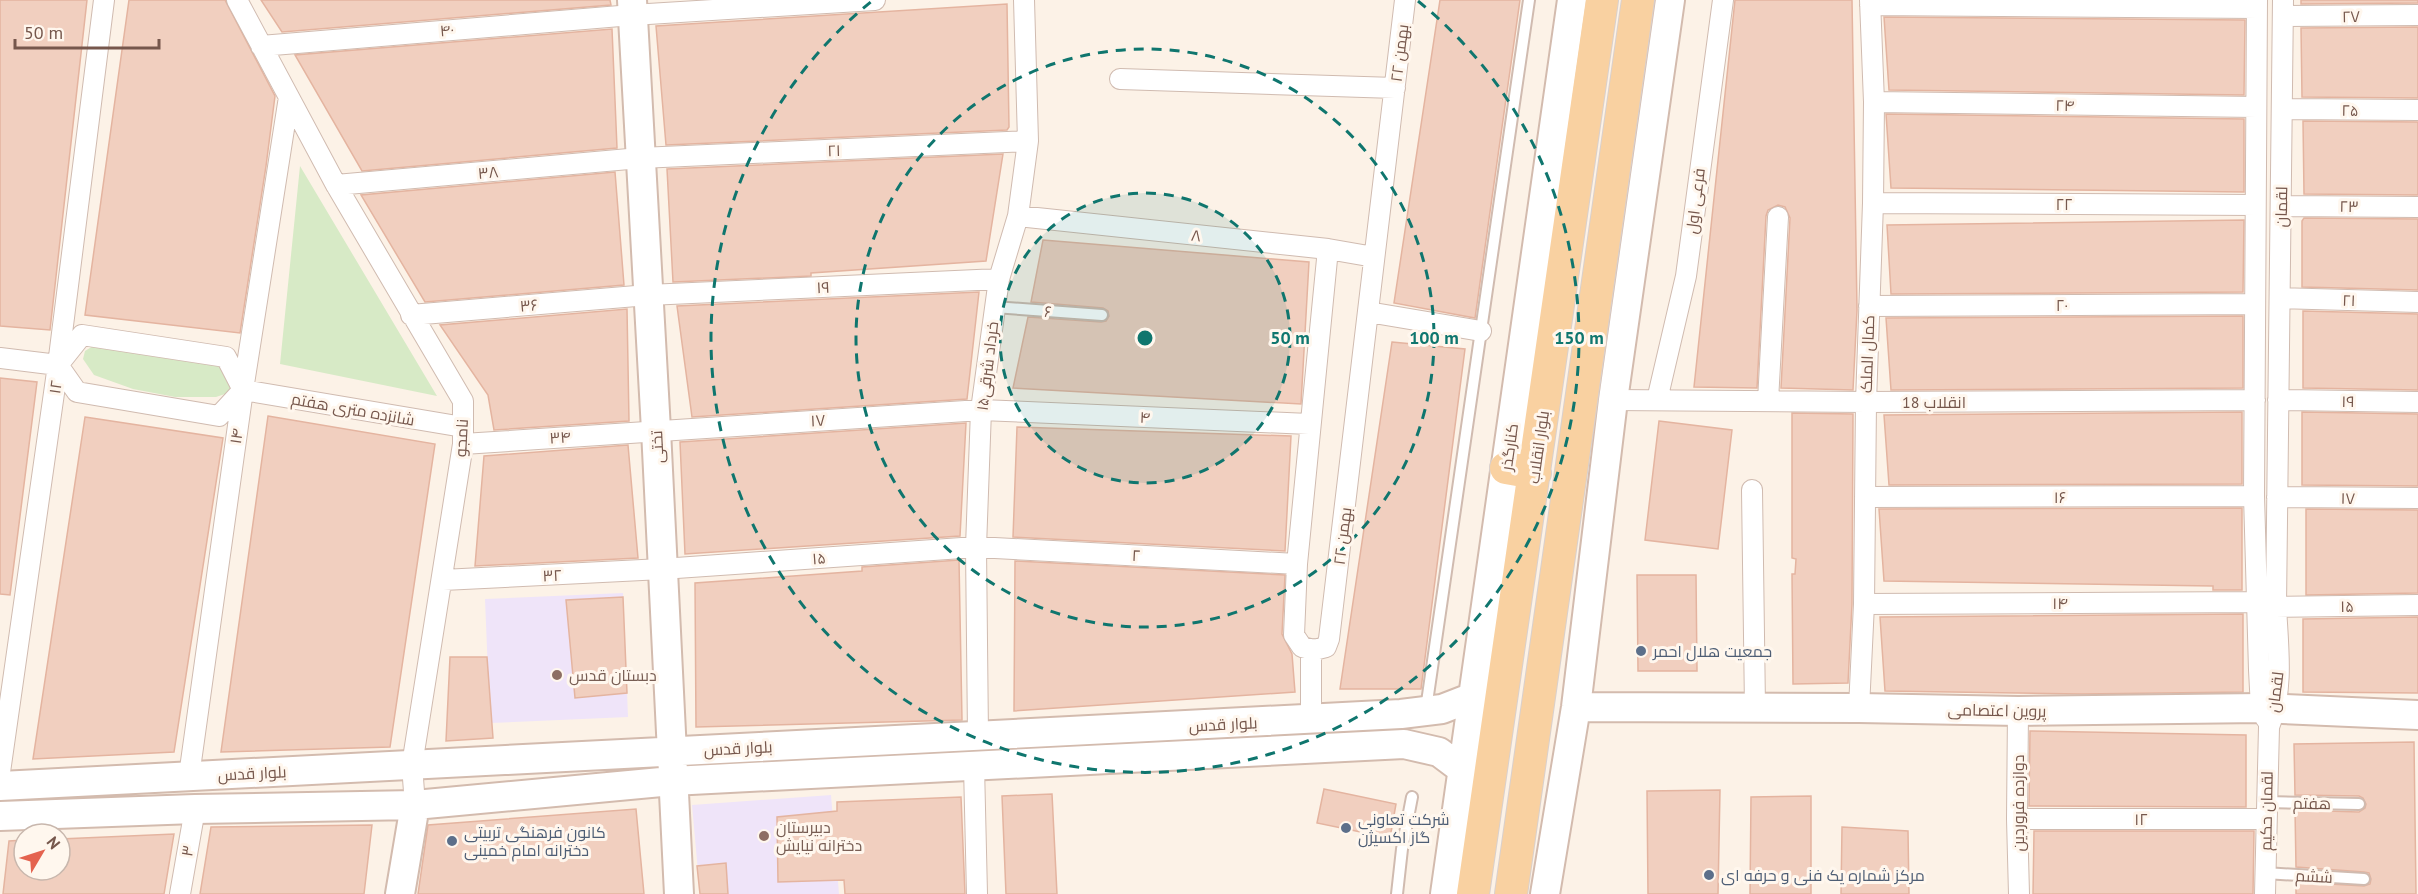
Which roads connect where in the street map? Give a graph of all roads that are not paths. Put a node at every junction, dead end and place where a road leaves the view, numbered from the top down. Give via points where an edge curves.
1 (104, 0) edge
2 (237, 0) edge
3 (875, 0) edge
4 (1024, 0) edge
5 (1405, 0) edge
6 (1529, 0) edge
7 (1572, 0) edge
8 (1602, 0) edge
9 (1638, 0) edge
10 (1670, 0) edge
11 (1723, 0) edge
12 (1870, 3) edge
13 (2257, 4) edge
14 (632, 8) edge
15 (2283, 8) edge
16 (2418, 15) edge
17 (261, 46) junction
18 (1120, 79) dead end
19 (1395, 88) junction
20 (289, 97) junction
21 (1874, 102) junction
22 (2256, 107) junction
23 (2282, 109) junction
24 (2418, 110) edge
25 (1028, 141) junction
26 (640, 158) junction
27 (1576, 177) junction
28 (1612, 183) junction
29 (336, 185) junction
30 (1873, 203) junction
31 (2255, 206) junction
32 (2281, 206) junction
33 (2418, 207) edge
34 (1018, 216) junction
35 (1778, 217) dead end
36 (1328, 249) junction
37 (1374, 257) junction
38 (999, 279) junction
39 (648, 295) junction
40 (2280, 298) junction
41 (2418, 302) edge
42 (2255, 304) junction
43 (1869, 306) junction
44 (994, 307) junction
45 (1368, 312) junction
46 (411, 315) junction
47 (1102, 315) dead end
48 (1481, 331) junction
49 (0, 358) edge
50 (58, 365) junction
51 (243, 390) junction
52 (1613, 400) junction
53 (1657, 400) junction
54 (2255, 400) junction
55 (2278, 400) junction
56 (1768, 401) junction
57 (1866, 402) junction
58 (2418, 402) edge
59 (981, 410) junction
60 (1309, 424) junction
61 (656, 430) junction
62 (463, 436) junction
63 (1521, 471) junction
64 (1752, 490) dead end
65 (2254, 496) junction
66 (2277, 497) junction
67 (1865, 498) junction
68 (2418, 498) edge
69 (976, 547) junction
70 (1297, 564) junction
71 (662, 569) junction
72 (443, 580) junction
73 (1864, 604) junction
74 (2266, 604) junction
75 (2418, 605) edge
76 (1311, 650) junction
77 (1473, 697) junction
78 (1576, 706) junction
79 (1755, 708) junction
80 (1859, 708) junction
81 (1426, 711) junction
82 (2018, 711) junction
83 (2269, 715) junction
84 (2418, 715) edge
85 (1311, 719) junction
86 (978, 736) junction
87 (1312, 749) junction
88 (671, 752) junction
89 (412, 765) junction
90 (974, 766) junction
91 (1463, 770) junction
92 (0, 772) edge
93 (189, 776) junction
94 (672, 781) junction
95 (0, 786) edge
96 (1412, 797) dead end
97 (2359, 804) dead end
98 (415, 805) junction
99 (195, 809) junction
100 (2266, 810) junction
101 (0, 816) edge
102 (2017, 819) junction
103 (2265, 873) junction
104 (2364, 879) dead end
105 (180, 894) edge
106 (400, 894) edge
107 (679, 894) edge
108 (977, 894) edge
109 (1397, 894) edge
110 (1445, 894) edge
111 (1473, 894) edge
112 (1511, 894) edge
113 (1545, 894) edge
114 (2019, 894) edge
115 (2265, 894) edge

1 - 50 street, ۱۲
2 - 17 street, نامجو
3 - 14 street
4 - 25 street, ۱۵خرداد شرقی
5 - 19 street, ۲۲ بهمن
6 - 48 lane
7 - 63 main road, کنارگذر
8 - 27 main road, بلوار انقلاب
9 - 28 main road
10 - 52 main road
11 - 53 street, فرعی اول via 1686,276
12 - 13 street
12 - 21 street, کمال الملک
13 - 22 street, لقمان
14 - 17 street, ۴۰
14 - 26 main road, تختی
15 - 16 street, ۲۷
15 - 23 street, لقمان
17 - 20 street, نامجو
18 - 19 street
19 - 37 street, ۲۲ بهمن
20 - 29 street, نامجو
20 - 51 street, ۱۴
21 - 22 street, ۲۴
21 - 30 street, کمال الملک
22 - 31 street, لقمان
23 - 24 street, ۲۵
23 - 32 street, لقمان
25 - 26 street, ۲۱
25 - 34 street, ۱۵خرداد شرقی
26 - 29 street, ۳۸
26 - 39 main road, تختی
27 - 28 main road
27 - 63 main road, بلوار انقلاب
28 - 112 main road
29 - 46 street, نامجو
30 - 31 street, ۲۲
30 - 43 street, کمال الملک
31 - 42 street, لقمان
32 - 33 street, ۲۳
32 - 40 street, لقمان
34 - 36 street, ۸
34 - 38 street, ۱۵خرداد شرقی
35 - 56 street
36 - 37 street, ۸
36 - 60 street
37 - 45 street, ۲۲ بهمن
38 - 39 street, ۱۹
38 - 44 street, ۱۵خرداد شرقی
39 - 46 street, ۳۶
39 - 61 main road, تختی
40 - 41 street, ۲۱
40 - 55 street, لقمان
42 - 43 street, ۲۰
42 - 54 street, لقمان
43 - 57 street, کمال الملک
44 - 47 lane, ۶
44 - 59 street, ۱۵خرداد شرقی
45 - 48 street
45 - 76 street, ۲۲ بهمن via 1329,639 1326,646
46 - 62 street, نامجو via 463,401
48 - 81 lane
49 - 50 street
50 - 51 street via 77,392 219,416
50 - 51 street via 82,335 226,357
50 - 92 street, ۱۲
51 - 62 street, شانزده متری هفتم
51 - 93 street, ۱۴
52 - 53 street, انقلاب 18
52 - 78 main road
53 - 56 street, انقلاب 18
54 - 57 street, انقلاب 18
54 - 65 street, لقمان
55 - 58 street, ۱۹
55 - 66 street, لقمان
56 - 57 street, انقلاب 18
57 - 67 street, کمال الملک
59 - 60 street, ۴
59 - 61 street, ۱۷
59 - 69 street, ۱۵خرداد شرقی
60 - 70 street
61 - 62 street, ۳۴
61 - 71 main road, تختی
62 - 72 street, نامجو
63 - 77 main road, کنارگذر
63 - 111 main road, بلوار انقلاب
64 - 79 street
65 - 67 street, ۱۶
65 - 74 street, لقمان
66 - 68 street, ۱۷
66 - 74 street, لقمان
67 - 73 street, کمال الملک
69 - 70 street, ۲
69 - 71 street, ۱۵
69 - 86 street, ۱۵خرداد شرقی
70 - 76 street via 1294,635 1302,647
71 - 72 street, ۳۲
71 - 88 main road, تختی
72 - 89 street, نامجو
73 - 74 street, ۱۴
73 - 80 street, کمال الملک
74 - 75 street, ۱۵
74 - 83 street, لقمان
76 - 85 street
77 - 81 main road, بلوار قدس
77 - 91 main road, کنارگذر
78 - 79 main road, پروین اعتصامی
78 - 113 main road
79 - 80 main road, پروین اعتصامی
80 - 82 main road, پروین اعتصامی
81 - 85 main road, بلوار قدس
82 - 83 main road, پروین اعتصامی
82 - 102 street, دوازده فروردین
83 - 84 main road, پروین اعتصامی
83 - 100 street, لقمان حکیم
85 - 86 main road, بلوار قدس
85 - 87 main road
86 - 88 main road, بلوار قدس
87 - 90 main road, بلوار قدس
87 - 91 main road, بلوار قدس via 1404,744 1439,752
88 - 89 main road, بلوار قدس
88 - 94 main road, تختی
89 - 93 main road, بلوار قدس
89 - 98 street, نامجو
90 - 94 main road, بلوار قدس
90 - 108 street
91 - 110 main road, کنارگذر
93 - 95 main road, بلوار قدس
94 - 98 main road, بلوار قدس
94 - 107 main road, تختی
96 - 109 lane
97 - 100 lane, هفتم
98 - 99 main road, بلوار قدس
98 - 106 main road, نامجو
99 - 101 main road, بلوار قدس
99 - 105 street, ۳
100 - 102 street, ۱۲
100 - 103 street, لقمان حکیم
102 - 114 street, دوازده فروردین
103 - 104 lane, ششم
103 - 115 street, لقمان حکیم

